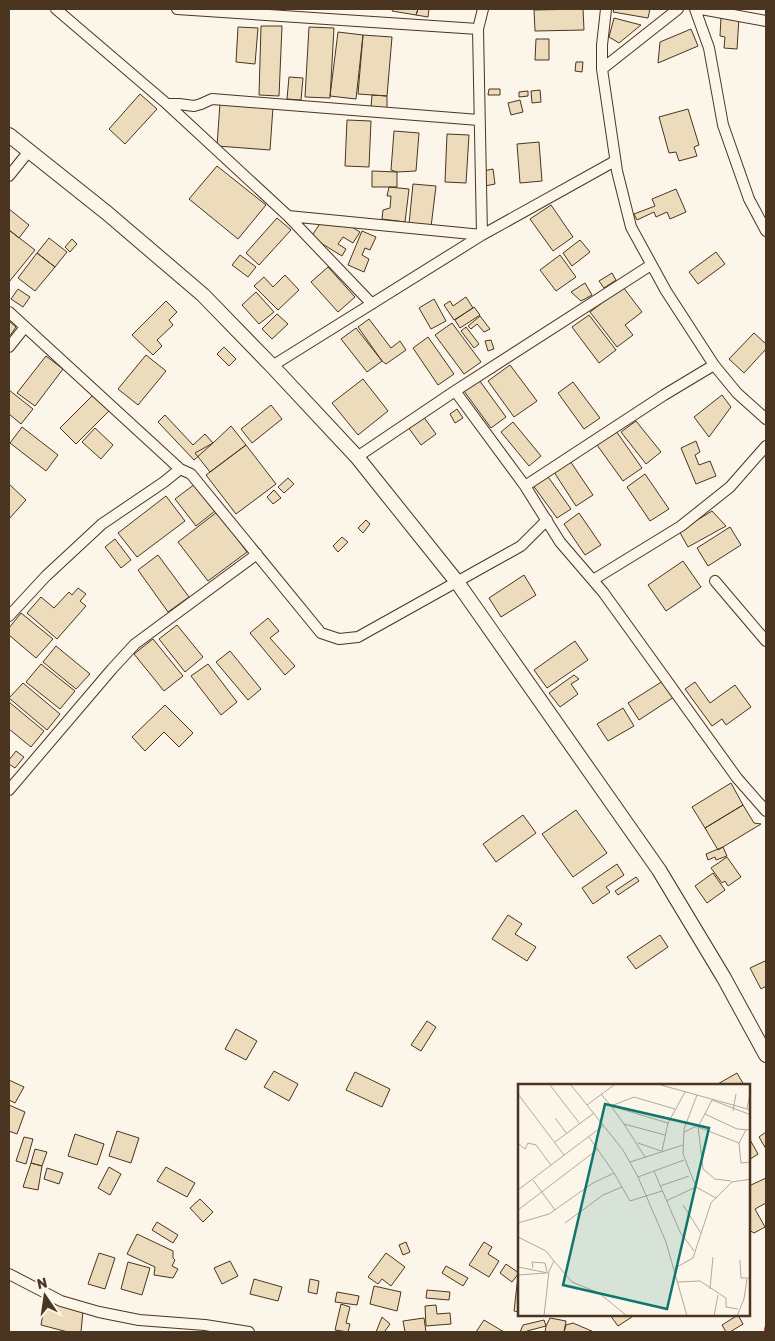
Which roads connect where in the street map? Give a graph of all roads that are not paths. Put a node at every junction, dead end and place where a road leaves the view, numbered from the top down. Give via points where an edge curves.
1 (56, 9) edge
2 (177, 9) edge
3 (483, 9) edge
4 (606, 9) edge
5 (678, 9) edge
6 (695, 9) edge
7 (701, 9) edge
8 (766, 21) edge
9 (478, 28) junction
10 (602, 69) junction
11 (167, 104) junction
12 (479, 120) junction
13 (9, 135) edge
14 (29, 151) junction
15 (615, 161) junction
16 (9, 176) edge
17 (288, 216) junction
18 (766, 231) edge
19 (482, 235) junction
20 (651, 265) junction
21 (372, 304) junction
22 (9, 312) edge
23 (25, 327) junction
24 (9, 347) edge
25 (714, 365) junction
26 (272, 366) junction
27 (455, 391) junction
28 (766, 419) edge
29 (766, 446) edge
30 (357, 457) junction
31 (180, 469) junction
32 (525, 486) junction
33 (547, 520) junction
34 (257, 554) junction
35 (593, 580) junction
36 (715, 581) dead end
37 (457, 582) junction
38 (9, 616) edge
39 (766, 641) edge
40 (9, 790) edge
41 (766, 811) edge
42 (763, 1040) edge
43 (766, 1055) edge
44 (9, 1274) edge
45 (249, 1332) edge

1 - 11 street
2 - 9 street
3 - 9 street
4 - 10 street
5 - 10 street
6 - 18 street via 709,48 723,126 749,199
7 - 8 street
9 - 12 street
10 - 15 street
11 - 12 street via 194,106 212,99
11 - 17 street
12 - 19 street
13 - 14 main road
14 - 16 street
14 - 26 main road via 203,295
15 - 19 street
15 - 20 street via 631,227
17 - 19 street
17 - 21 street
19 - 21 street
20 - 25 street
20 - 27 street
21 - 26 street
22 - 23 street
23 - 24 street
23 - 31 street
25 - 28 street via 737,393
25 - 32 street via 664,394
26 - 30 main road
27 - 30 street
27 - 32 street
29 - 35 street via 730,487 688,520
30 - 37 main road
31 - 34 street via 191,474
31 - 38 street via 102,524
32 - 33 street
33 - 35 street via 560,542
33 - 37 street via 521,546
34 - 37 street via 321,632 339,639 358,637
34 - 40 street via 135,644
35 - 41 street via 737,778
36 - 39 street
37 - 42 main road via 659,870
42 - 43 main road
44 - 45 street via 61,1301 99,1312 139,1320

